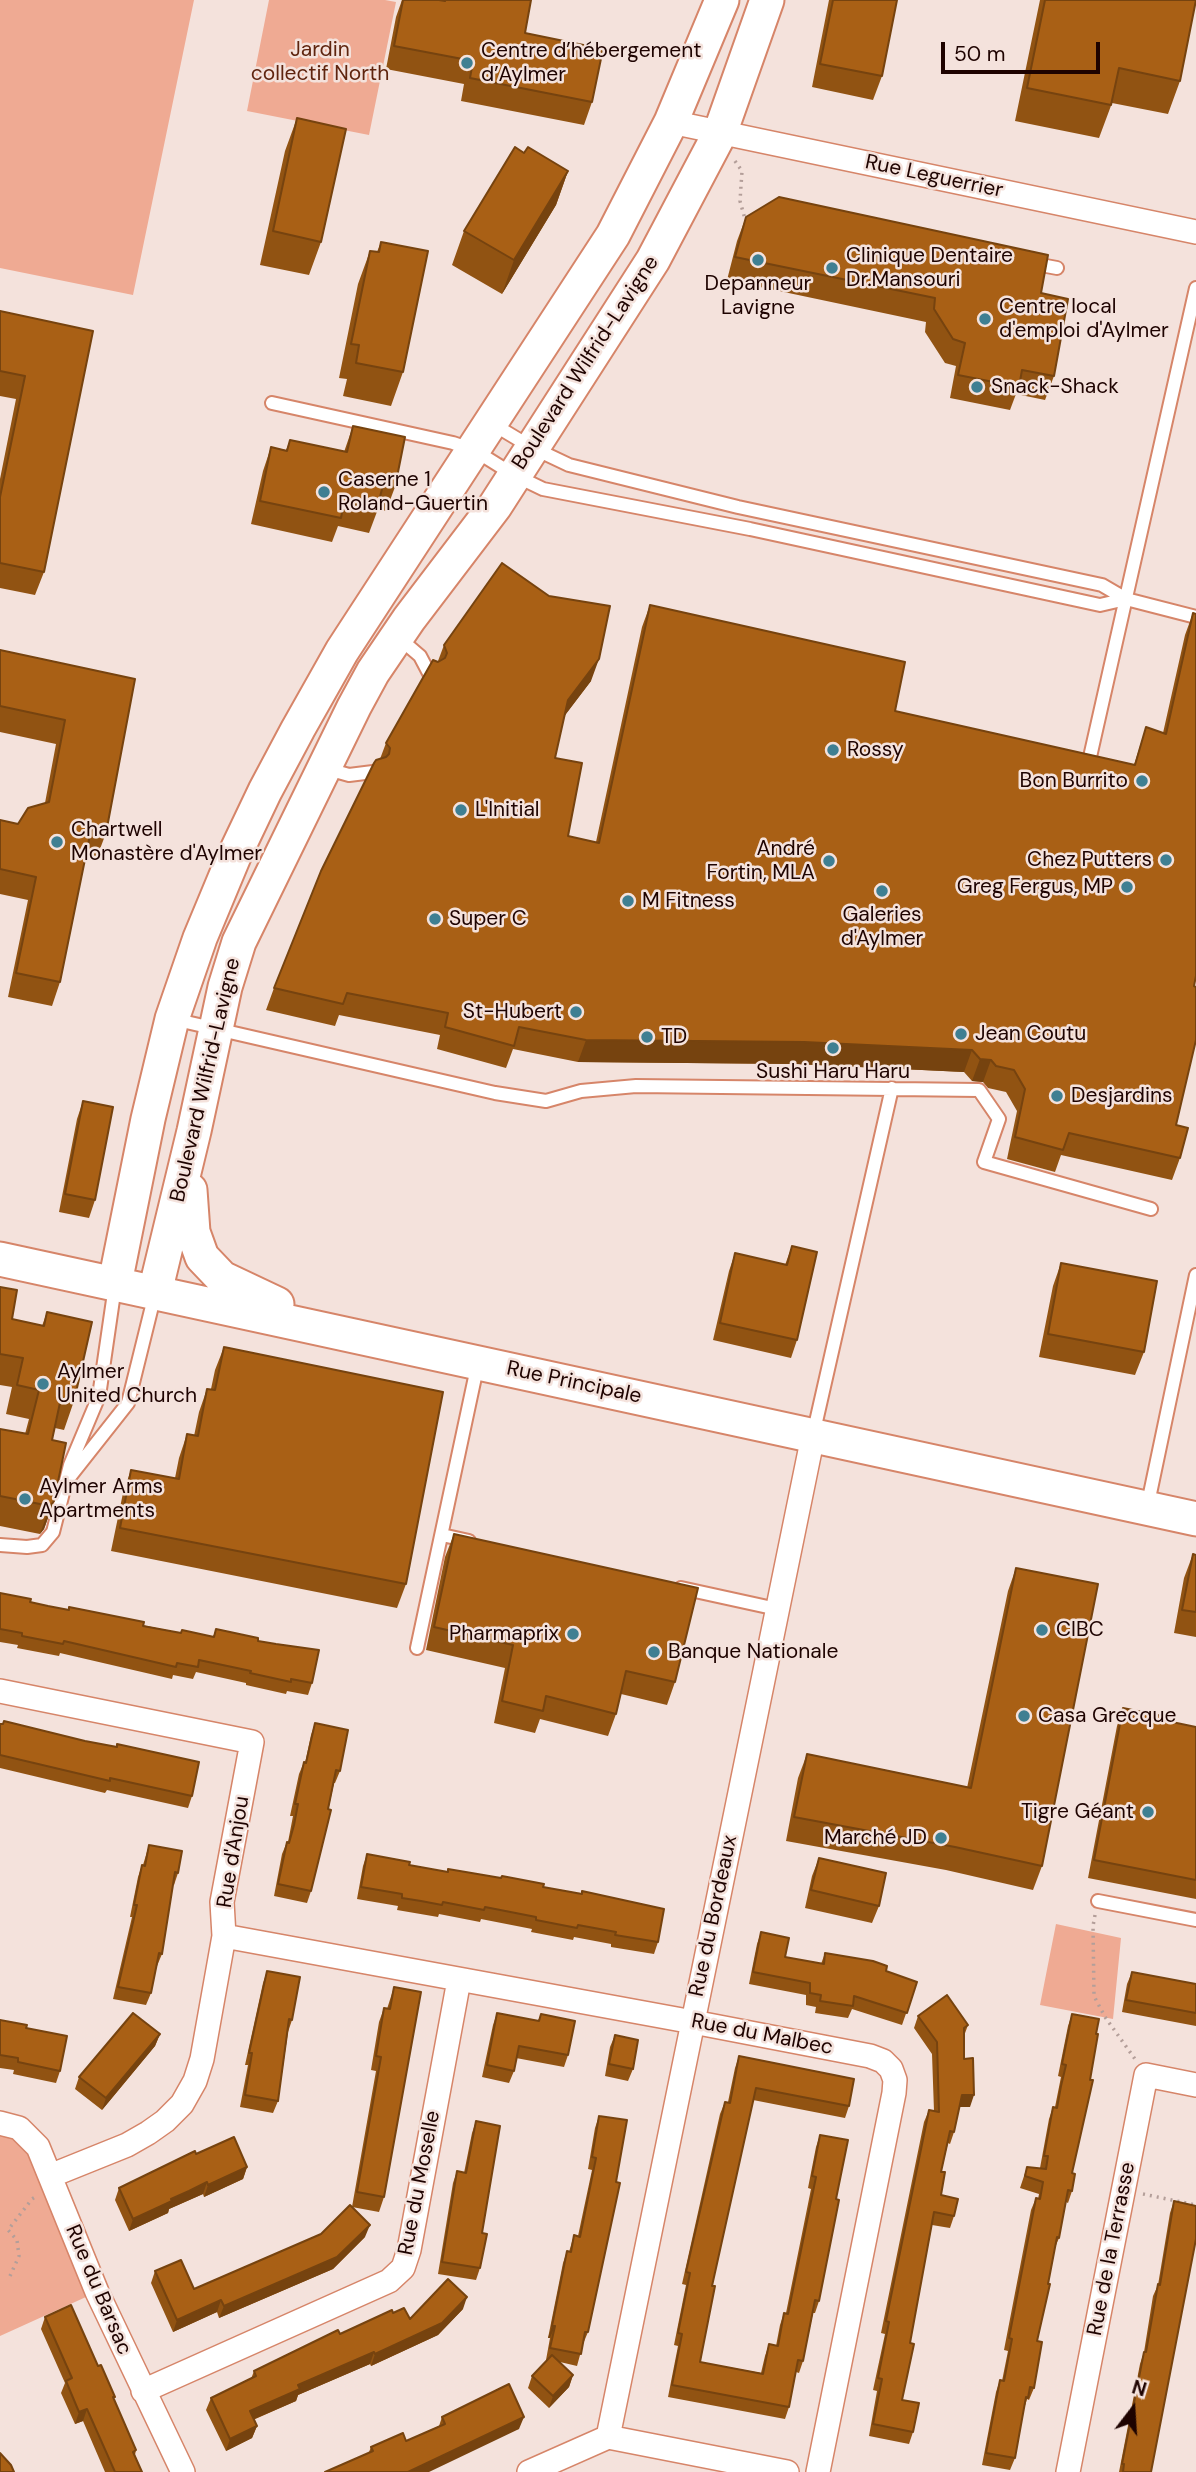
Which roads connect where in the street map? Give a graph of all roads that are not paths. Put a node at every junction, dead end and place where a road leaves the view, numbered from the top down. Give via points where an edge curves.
1 (722, 0) edge
2 (767, 0) edge
3 (671, 122) junction
4 (724, 143) junction
5 (1196, 232) edge
6 (1017, 260) edge
7 (1058, 268) dead end
8 (1196, 288) edge
9 (272, 403) dead end
10 (482, 436) junction
11 (531, 447) junction
12 (514, 475) junction
13 (1126, 598) junction
14 (1196, 617) edge
15 (397, 637) junction
16 (430, 674) edge
17 (1090, 757) edge
18 (324, 768) junction
19 (373, 772) edge
20 (172, 1019) junction
21 (215, 1029) junction
22 (892, 1088) junction
23 (194, 1131) junction
24 (1151, 1209) dead end
25 (0, 1259) edge
26 (1196, 1275) edge
27 (114, 1283) junction
28 (155, 1292) junction
29 (352, 1335) junction
30 (478, 1362) junction
31 (813, 1436) junction
32 (65, 1482) junction
33 (1147, 1509) junction
34 (1196, 1519) edge
35 (442, 1535) junction
36 (480, 1543) edge
37 (0, 1545) edge
38 (665, 1584) edge
39 (777, 1609) junction
40 (417, 1648) dead end
41 (0, 1691) edge
42 (1098, 1901) road end
43 (1196, 1920) edge
44 (224, 1936) junction
45 (459, 1980) junction
46 (693, 2022) junction
47 (1196, 2085) edge
48 (0, 2123) edge
49 (52, 2181) junction
50 (143, 2390) junction
51 (608, 2437) junction
52 (183, 2472) edge
53 (529, 2472) edge
54 (788, 2472) edge
55 (818, 2472) edge
56 (1068, 2472) edge

1 - 3 main road, Boulevard Wilfrid-Lavigne
2 - 4 main road, Boulevard Wilfrid-Lavigne
3 - 4 street, Rue Leguerrier
3 - 10 main road, Boulevard Wilfrid-Lavigne via 613,235
4 - 5 street, Rue Leguerrier
4 - 11 main road, Boulevard Wilfrid-Lavigne
6 - 7 lane
8 - 13 lane
9 - 10 lane via 453,443
10 - 11 lane
10 - 12 lane
10 - 20 main road, Boulevard Wilfrid-Lavigne via 342,651 298,729 235,854
11 - 12 main road, Boulevard Wilfrid-Lavigne
11 - 13 lane via 569,465 738,507 1102,585
12 - 13 lane via 543,489 1100,605
12 - 15 main road, Boulevard Wilfrid-Lavigne
13 - 14 lane
13 - 17 lane
15 - 16 lane via 420,656
15 - 18 main road, Boulevard Wilfrid-Lavigne via 373,672
18 - 19 lane via 349,775
18 - 21 main road, Boulevard Wilfrid-Lavigne via 239,942
20 - 21 lane
20 - 27 main road, Boulevard Wilfrid-Lavigne
21 - 22 lane via 546,1101 581,1091 636,1086
21 - 23 main road, Boulevard Wilfrid-Lavigne
22 - 24 lane via 979,1090 999,1119 984,1162
22 - 31 lane
23 - 28 main road, Boulevard Wilfrid-Lavigne
23 - 29 main road via 191,1213 202,1257 222,1278
25 - 27 main road, Rue Principale
26 - 33 lane
27 - 28 main road, Rue Principale
27 - 32 lane via 99,1396
28 - 29 main road, Rue Principale
28 - 32 lane via 128,1403
29 - 30 main road, Rue Principale
30 - 31 main road, Rue Principale
30 - 35 lane
31 - 33 main road, Rue Principale
31 - 39 street, Rue du Bordeaux
32 - 37 lane via 53,1532 42,1545
33 - 34 main road, Rue Principale
35 - 36 lane
35 - 40 lane
38 - 39 lane
39 - 46 street, Rue du Bordeaux
41 - 44 street, Rue d'Anjou via 252,1742 222,1902
42 - 43 lane
44 - 45 street, Rue du Malbec
44 - 49 street, Rue d'Anjou via 202,2059 182,2104 127,2145
45 - 46 street, Rue du Malbec
45 - 50 street, Rue du Moselle via 403,2269 389,2281
46 - 51 street, Rue du Bordeaux
46 - 55 street, Rue du Malbec via 870,2056 883,2061 895,2080
47 - 56 street, Rue de la Terrasse via 1146,2075
48 - 49 street, Rue du Barsac via 29,2136
49 - 50 street, Rue du Barsac
50 - 52 street, Rue du Barsac
51 - 53 street
51 - 54 street

